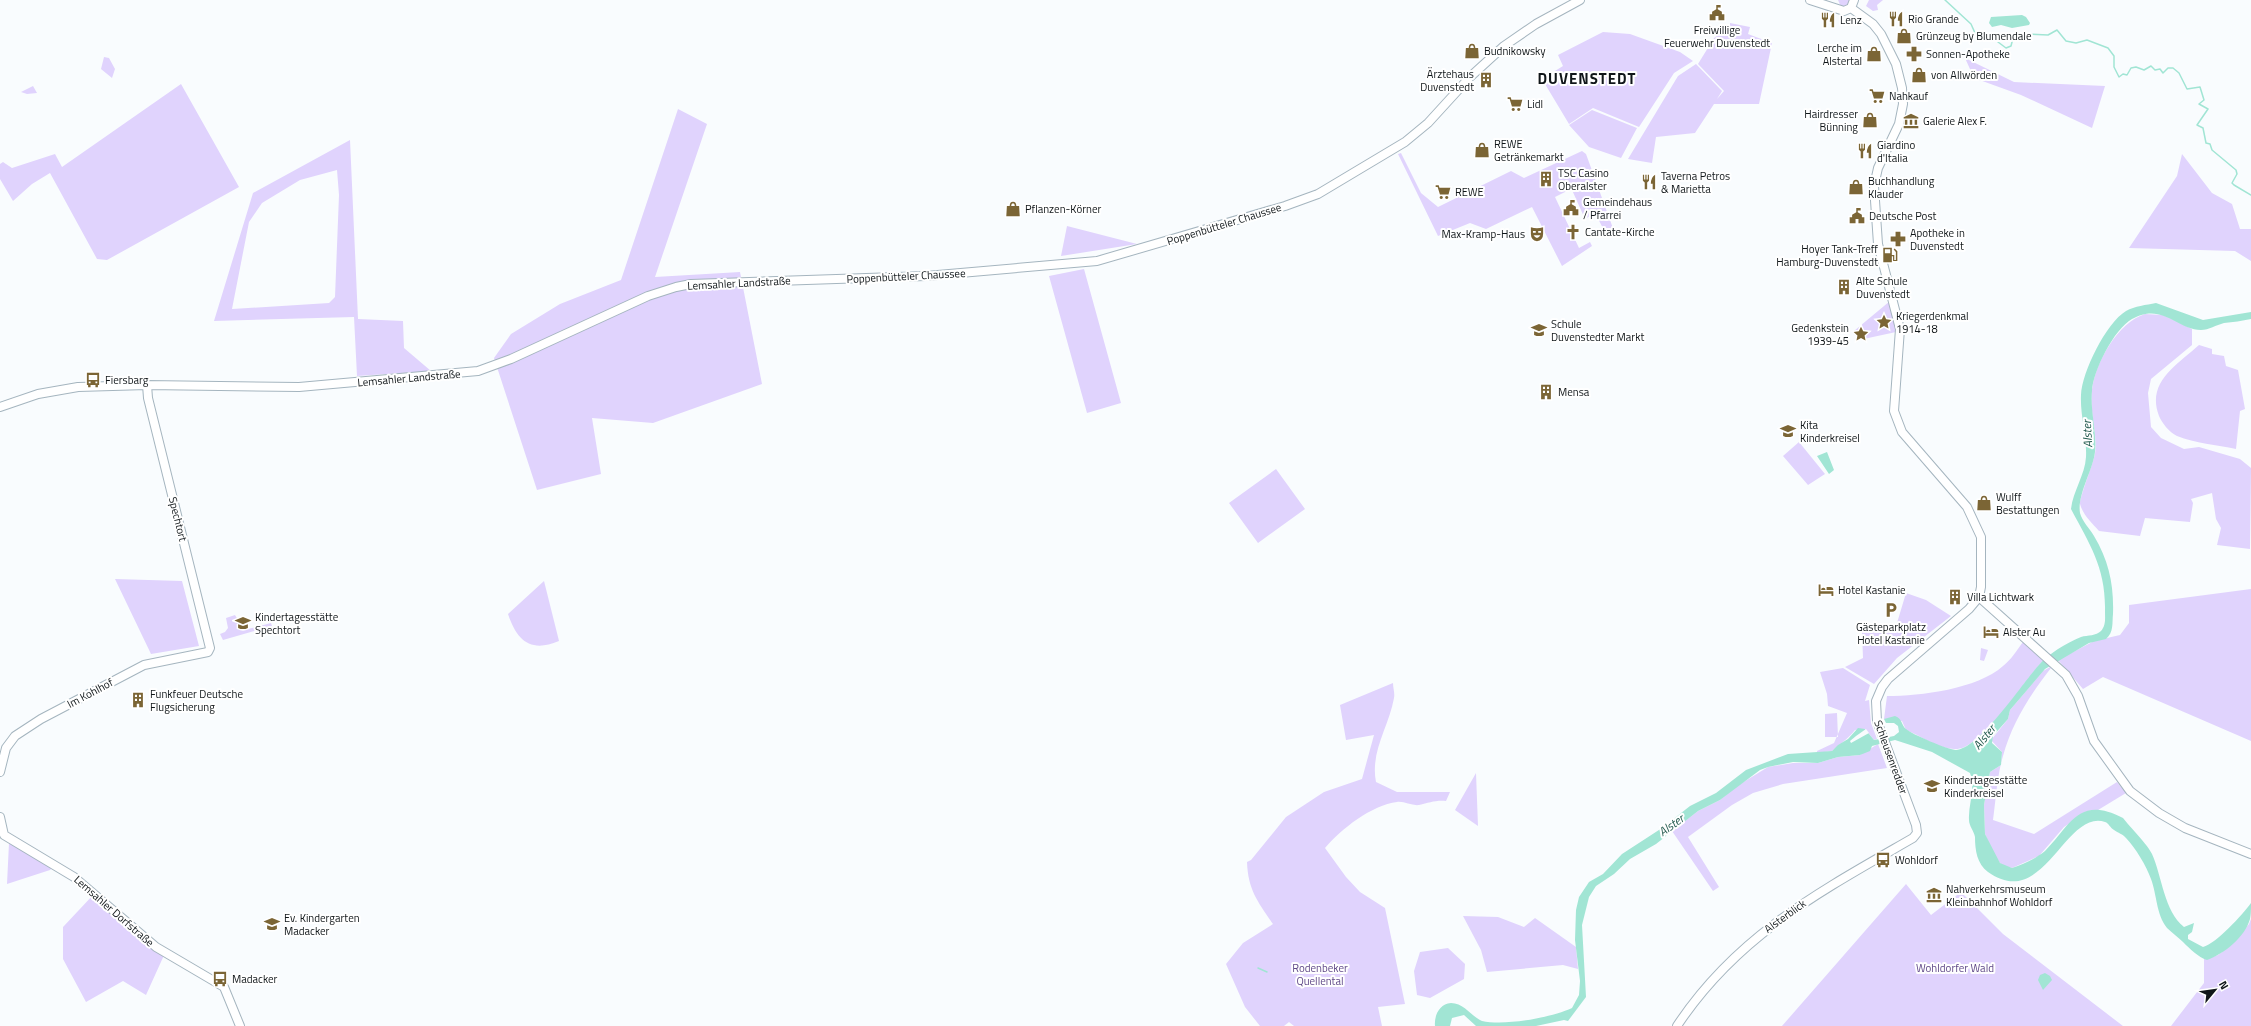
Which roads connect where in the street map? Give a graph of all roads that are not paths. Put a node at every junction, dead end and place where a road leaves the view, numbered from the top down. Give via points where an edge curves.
1 (1580, 0) edge
2 (1810, 0) edge
3 (1833, 0) edge
4 (1819, 3) junction
5 (1853, 4) edge
6 (1837, 9) junction
7 (802, 279) joint
8 (147, 385) junction
9 (0, 407) edge
10 (1978, 597) junction
11 (208, 652) joint
12 (0, 772) edge
13 (0, 816) edge
14 (1917, 833) joint
15 (2251, 854) edge
16 (240, 1026) edge
17 (1677, 1026) edge

1 - 7 street, Poppenbütteler Chaussee via 1536,24 1504,46 1470,77 1419,131 1325,189 1302,200 1097,261 926,276
2 - 4 street
3 - 4 street
3 - 6 street
4 - 6 street
5 - 6 street via 1844,11
5 - 10 street via 1881,34 1896,64 1902,88 1903,104 1899,124 1878,168 1874,186 1878,244 1900,329 1894,405 1896,418 1902,432 1959,495 1977,526 1983,543 1982,579
7 - 8 street, Lemsahler Landstraße via 713,282 676,287 648,296 490,368 465,373 299,387
8 - 9 street, Lemsahler Landstraße via 62,389
8 - 11 street, Spechtort via 148,398 210,648
10 - 14 street, Schleusenredder via 1959,619 1885,683 1876,701 1877,721
10 - 15 street via 2061,670 2075,689 2094,741 2130,791 2159,813 2185,828
11 - 12 street, Im Kohlhof via 144,665 41,719 15,736 6,748
13 - 16 street, Lemsahler Dorfstraße via 4,835 74,877 156,947 224,987
14 - 17 street, Alsterblick via 1913,838 1825,888 1778,920 1723,968

